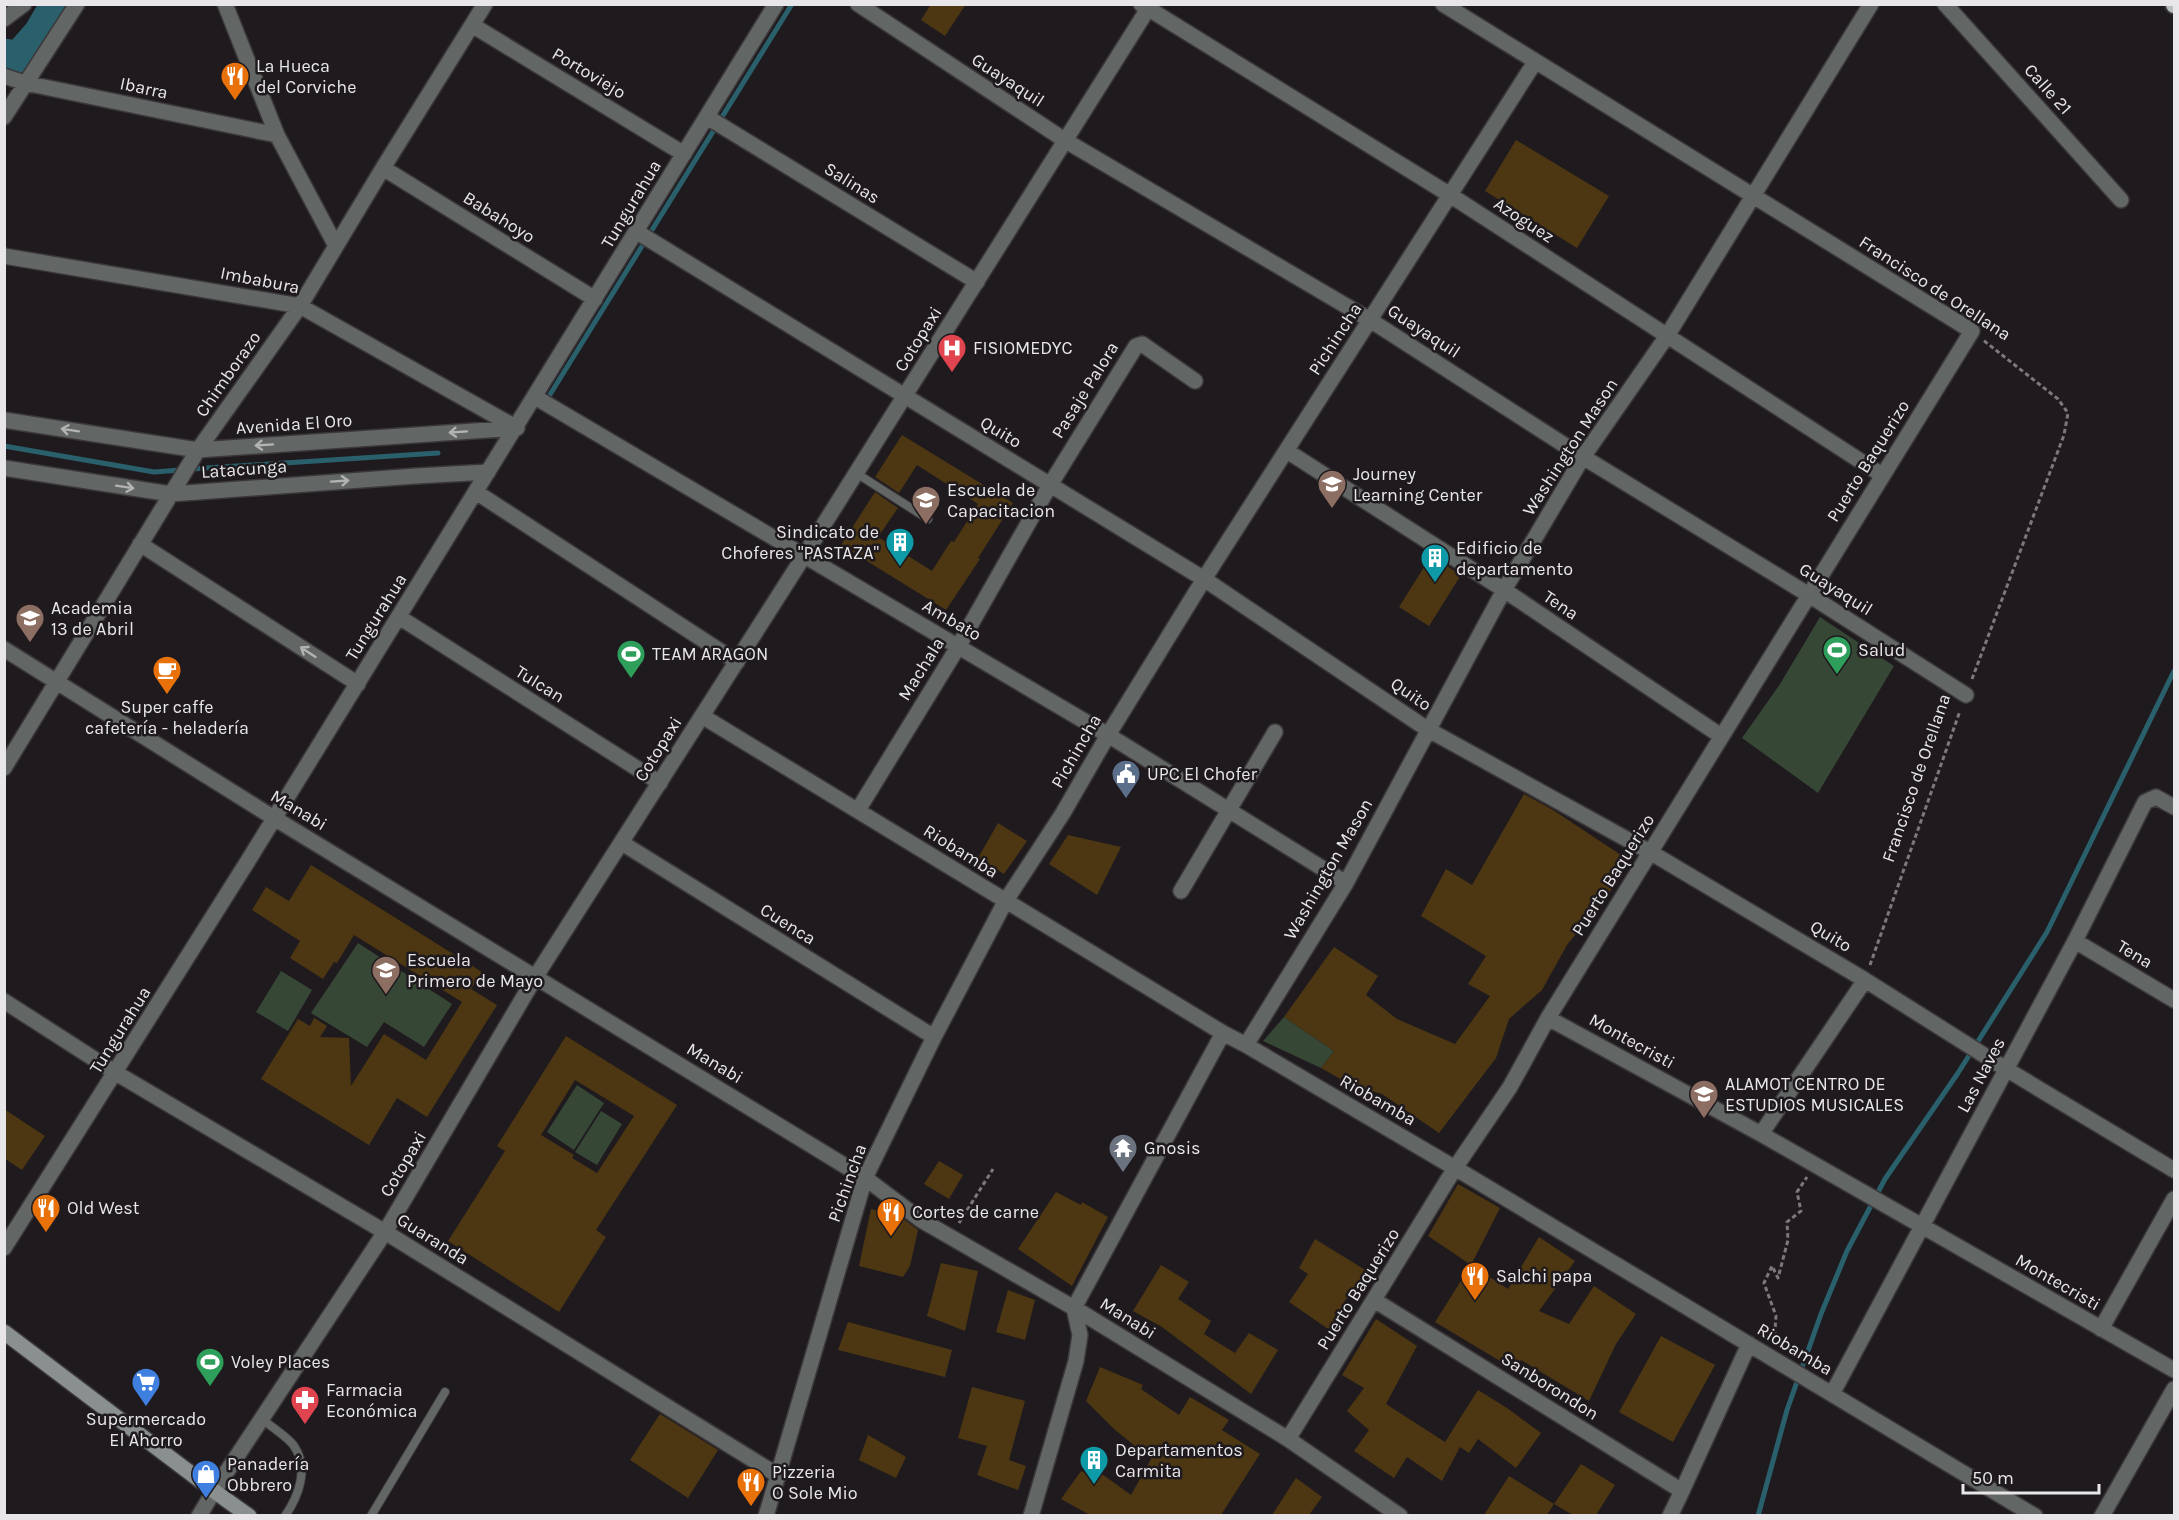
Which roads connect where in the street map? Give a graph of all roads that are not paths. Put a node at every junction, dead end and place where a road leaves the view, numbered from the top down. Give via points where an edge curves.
1 (24, 4) edge
2 (77, 4) edge
3 (225, 4) edge
4 (485, 4) edge
5 (777, 4) edge
6 (858, 4) edge
7 (1443, 4) edge
8 (1871, 4) edge
9 (1945, 4) edge
10 (1147, 6) edge
11 (4, 19) edge
12 (472, 25) junction
13 (1535, 62) junction
14 (4, 76) edge
15 (25, 83) junction
16 (4, 117) edge
17 (708, 117) junction
18 (277, 135) junction
19 (1066, 141) junction
20 (684, 154) junction
21 (383, 168) junction
22 (1450, 195) junction
23 (1754, 196) junction
24 (2121, 200) dead end
25 (637, 233) junction
26 (336, 246) junction
27 (4, 256) edge
28 (977, 282) junction
29 (596, 299) junction
30 (300, 306) junction
31 (1370, 320) junction
32 (1972, 331) joint
33 (1667, 336) junction
34 (1195, 381) dead end
35 (905, 396) junction
36 (536, 397) junction
37 (4, 420) edge
38 (517, 428) junction
39 (1287, 450) junction
40 (196, 454) junction
41 (1583, 457) junction
42 (4, 468) edge
43 (488, 472) junction
44 (856, 474) junction
45 (1882, 474) junction
46 (1050, 485) junction
47 (174, 490) junction
48 (476, 492) junction
49 (928, 519) dead end
50 (140, 544) junction
51 (804, 556) junction
52 (1204, 579) junction
53 (1504, 590) junction
54 (1809, 595) junction
55 (399, 617) junction
56 (958, 647) junction
57 (4, 649) edge
58 (737, 662) junction
59 (55, 682) junction
60 (358, 684) junction
61 (1966, 695) road end
62 (702, 716) junction
63 (1427, 729) junction
64 (1275, 732) dead end
65 (1108, 735) junction
66 (1721, 736) junction
67 (4, 768) edge
68 (660, 783) junction
69 (2175, 807) edge
70 (858, 810) junction
71 (1228, 811) junction
72 (274, 818) junction
73 (622, 843) junction
74 (1650, 852) junction
75 (1346, 883) junction
76 (1182, 891) dead end
77 (1005, 902) junction
78 (2075, 941) junction
79 (536, 976) junction
80 (1865, 980) junction
81 (2175, 1000) edge
82 (4, 1001) edge
83 (1548, 1018) junction
84 (1222, 1033) junction
85 (934, 1037) junction
86 (1246, 1045) junction
87 (2006, 1069) junction
88 (116, 1074) junction
89 (1761, 1134) junction
90 (1455, 1168) junction
91 (2175, 1170) edge
92 (866, 1178) junction
93 (2175, 1199) edge
94 (1922, 1227) junction
95 (385, 1232) junction
96 (4, 1248) edge
97 (1374, 1300) junction
98 (1074, 1308) junction
99 (2102, 1329) junction
100 (4, 1332) edge
101 (1749, 1344) junction
102 (2175, 1370) edge
103 (2175, 1389) edge
104 (445, 1392) dead end
105 (1832, 1394) junction
106 (262, 1419) junction
107 (1288, 1439) junction
108 (779, 1476) junction
109 (214, 1491) junction
110 (1682, 1491) junction
111 (199, 1515) edge
112 (249, 1515) edge
113 (285, 1515) edge
114 (371, 1515) edge
115 (766, 1515) edge
116 (1033, 1515) edge
117 (1400, 1515) edge
118 (1670, 1515) edge
119 (2035, 1515) edge
120 (2102, 1515) edge

1 - 11 street
2 - 15 street
3 - 18 street
4 - 12 street, Chimborazo
5 - 17 street, Tungurahua
6 - 19 street, Guayaquil
7 - 13 street, Francisco de Orellana
8 - 23 street, Washington Mason
9 - 24 street, Calle 21
10 - 19 street, Cotopaxi
10 - 22 street, Azoguez
12 - 20 street, Portoviejo
12 - 21 street, Chimborazo
13 - 22 street, Pichincha
13 - 23 street, Francisco de Orellana
14 - 15 street, Ibarra
15 - 16 street
15 - 18 street, Ibarra
17 - 20 street, Tungurahua
17 - 28 street, Salinas
18 - 26 street
19 - 28 street, Cotopaxi
19 - 31 street, Guayaquil
20 - 25 street, Tungurahua
21 - 26 street, Chimborazo
21 - 29 street, Babahoyo
22 - 31 street, Pichincha
22 - 33 street, Azoguez
23 - 32 street, Francisco de Orellana
23 - 33 street, Washington Mason
25 - 29 street, Tungurahua
25 - 35 street, Quito
26 - 30 street, Chimborazo
27 - 30 street, Imbabura
28 - 35 street, Cotopaxi
29 - 36 street, Tungurahua
30 - 38 street, Imbabura
30 - 40 street, Chimborazo
31 - 39 street, Pichincha
31 - 41 street, Guayaquil
32 - 45 street, Puerto Baquerizo
33 - 41 street, Washington Mason
33 - 45 street, Azoguez
34 - 46 street, Pasaje Palora via 1142,344 1136,346
35 - 44 street, Cotopaxi
35 - 46 street, Quito
36 - 38 street, Tungurahua
36 - 51 street, Ambato
40 -> 37 street, Avenida El Oro
38 -> 40 street, Avenida El Oro
38 - 43 street, Tungurahua
39 - 52 street, Pichincha
39 - 53 street, Tena
40 - 47 street, Chimborazo
41 - 53 street, Washington Mason
41 - 54 street, Guayaquil
42 -> 47 street, Latacunga
47 -> 43 street, Latacunga
43 - 48 street, Tungurahua
44 - 49 lane
44 - 51 street, Cotopaxi
45 - 54 street, Puerto Baquerizo
46 - 52 street, Quito
46 - 56 street, Machala
47 - 50 street, Chimborazo
48 - 55 street, Tungurahua
48 - 58 street
50 - 59 street, Chimborazo
60 -> 50 street
51 - 56 street, Ambato
51 - 58 street, Cotopaxi
52 - 63 street, Quito
52 - 65 street, Pichincha
53 - 63 street, Washington Mason
53 - 66 street, Tena
54 - 61 street, Guayaquil
54 - 66 street, Puerto Baquerizo
55 - 60 street, Tungurahua
55 - 68 street, Tulcan
56 - 65 street, Ambato
56 - 70 street, Machala
57 - 59 street, Manabi
58 - 62 street, Cotopaxi
59 - 67 street, Chimborazo
59 - 72 street, Manabi
60 - 72 street, Tungurahua
62 - 68 street, Cotopaxi
62 - 70 street, Riobamba
63 - 74 street, Quito
63 - 75 street, Washington Mason
64 - 71 street
65 - 71 street, Ambato
65 - 77 street, Pichincha
66 - 74 street, Puerto Baquerizo
68 - 73 street, Cotopaxi
69 - 78 street, Las Naves via 2156,797 2145,802
70 - 77 street, Riobamba
71 - 75 street, Ambato
71 - 76 street
72 - 79 street, Manabi
72 - 88 street, Tungurahua
73 - 79 street, Cotopaxi
73 - 85 street, Cuenca
74 - 80 street, Quito
74 - 83 street, Puerto Baquerizo
75 - 86 street, Washington Mason
77 - 84 street, Riobamba
77 - 85 street, Pichincha
78 - 81 street, Tena
78 - 87 street, Las Naves
79 - 92 street, Manabi
79 - 95 street, Cotopaxi
80 - 87 street, Quito
80 - 89 street
82 - 88 street, Guaranda
83 - 89 street, Montecristi
83 - 90 street, Puerto Baquerizo via 1510,1087
84 - 86 street, Riobamba
84 - 98 street
85 - 92 street, Pichincha
86 - 90 street, Riobamba
87 - 91 street, Quito
87 - 94 street, Las Naves
88 - 95 street, Guaranda
88 - 96 street, Tungurahua
89 - 94 street, Montecristi
90 - 97 street, Puerto Baquerizo
90 - 101 street, Riobamba
92 - 98 street, Manabi via 921,1220
92 - 108 street, Pichincha
93 - 99 street
94 - 99 street, Montecristi
94 - 105 street, Las Naves
95 - 106 street, Cotopaxi
95 - 108 street, Guaranda
97 - 107 street, Puerto Baquerizo
97 - 110 street, Sanborondon
98 - 107 street, Manabi
98 - 116 street via 1080,1335 1076,1361
99 - 102 street, Montecristi
100 - 109 main road
101 - 105 street, Riobamba
101 - 110 street
103 - 120 street
104 - 114 lane
105 - 119 street, Riobamba
106 - 109 street, Cotopaxi
106 - 113 lane via 294,1446 303,1471
107 - 117 street, Manabi
108 - 115 street, Pichincha
109 - 111 street, Cotopaxi
109 - 112 main road
110 - 118 street

